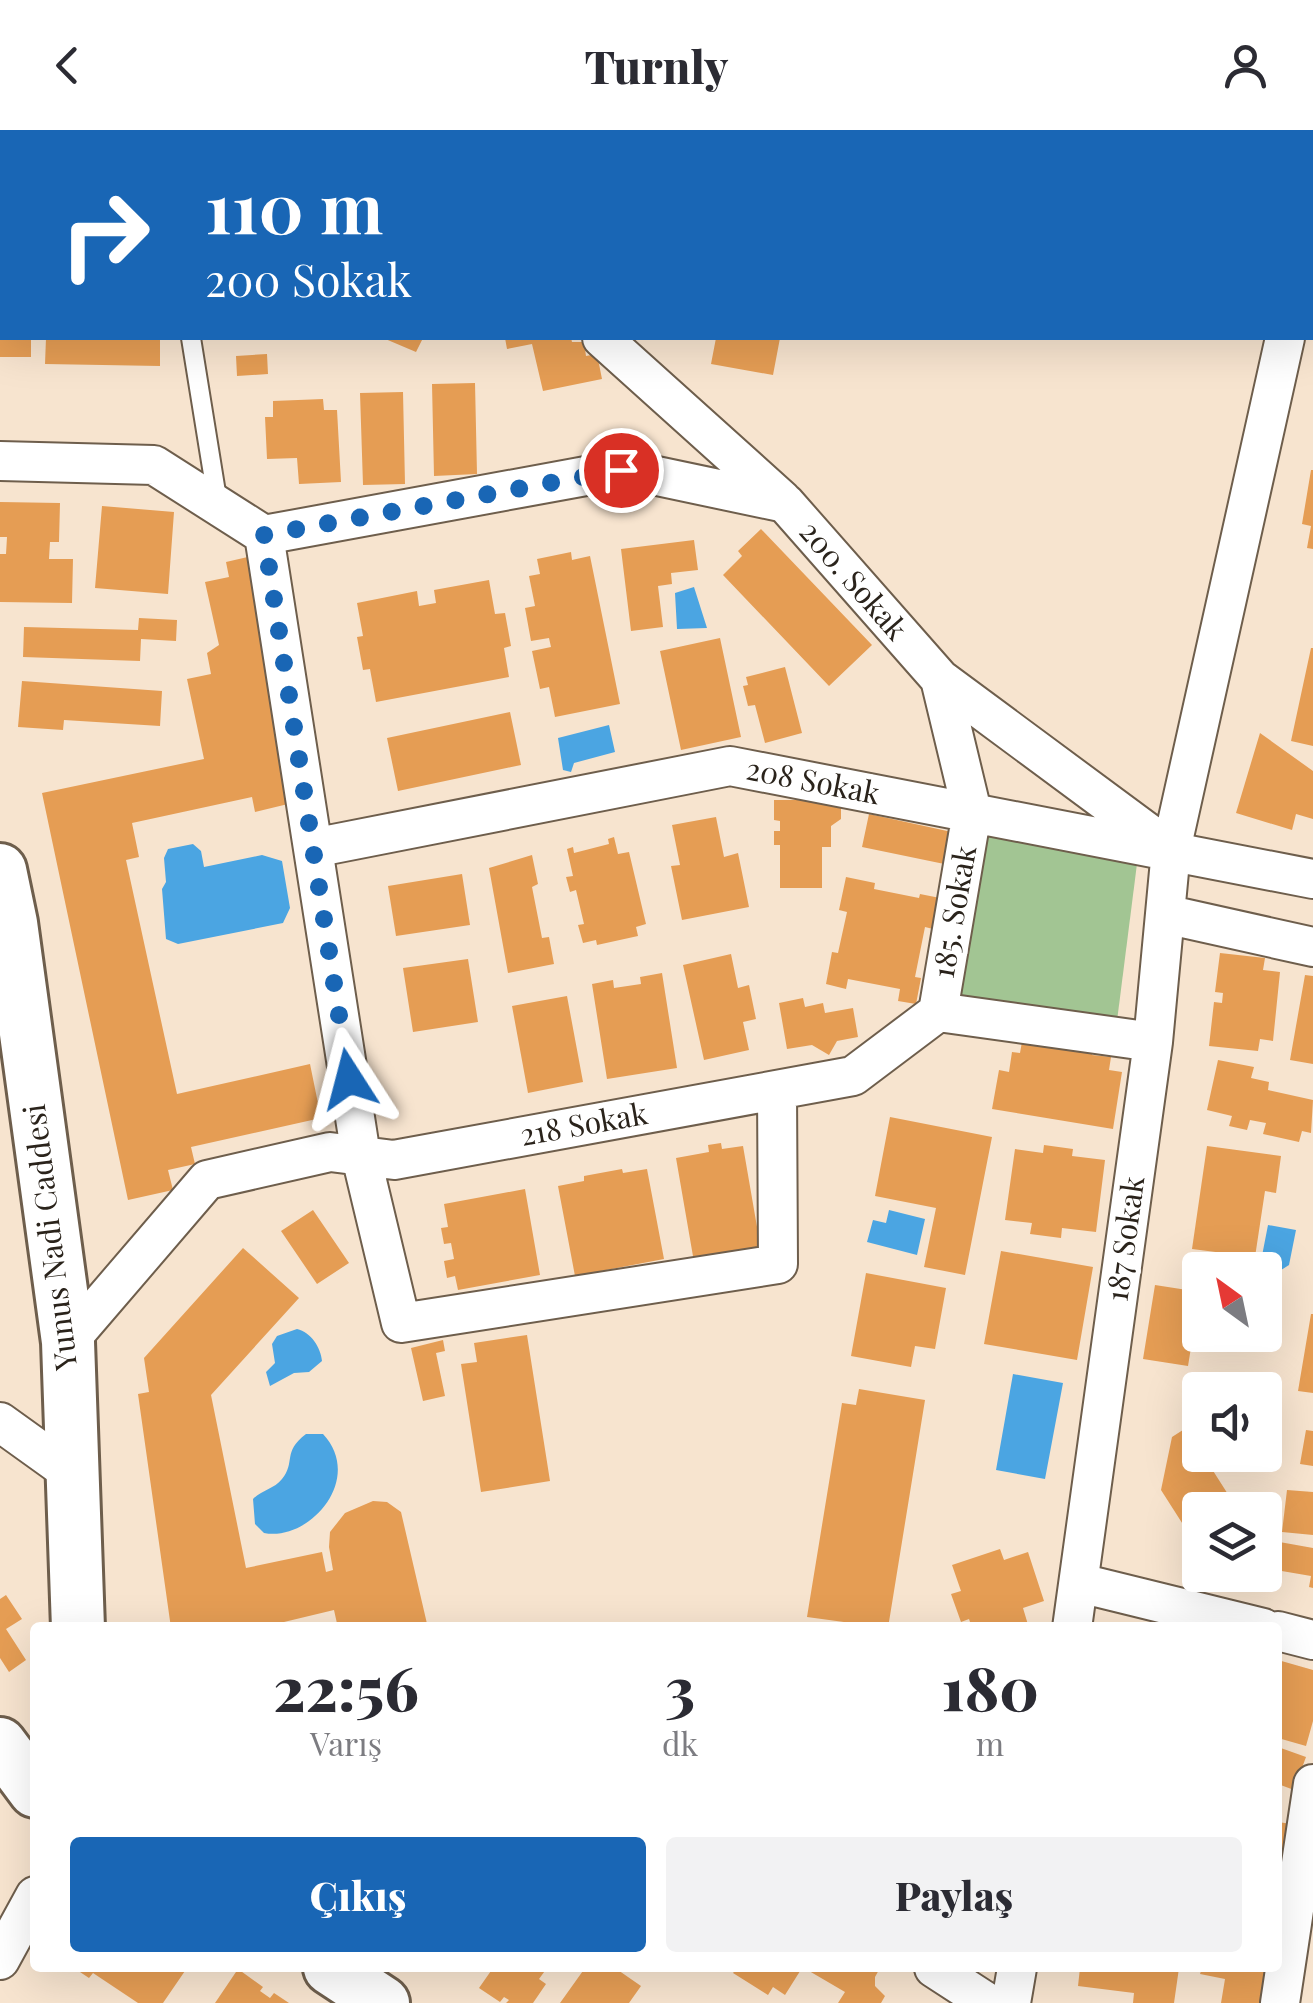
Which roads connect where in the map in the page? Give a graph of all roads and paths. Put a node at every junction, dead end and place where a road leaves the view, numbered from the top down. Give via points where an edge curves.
1 (190, 340) edge
2 (604, 340) edge
3 (1285, 340) edge
4 (0, 462) edge
5 (785, 503) junction
6 (218, 506) junction
7 (264, 535) junction
8 (940, 679) junction
9 (972, 812) junction
10 (313, 848) junction
11 (1171, 850) junction
12 (0, 870) edge
13 (1313, 879) edge
14 (1165, 914) junction
15 (1313, 947) edge
16 (938, 1012) junction
17 (1153, 1042) junction
18 (16, 1064) edge
19 (777, 1090) junction
20 (361, 1156) junction
21 (68, 1342) junction
22 (0, 1422) edge
23 (71, 1473) junction
24 (1080, 1583) junction
25 (83, 1620) edge
26 (1073, 1622) edge
27 (1239, 1622) edge
28 (1282, 1632) edge
29 (1313, 1640) edge
30 (0, 1712) edge
31 (30, 1722) edge
32 (0, 1744) edge
33 (30, 1784) edge
34 (1313, 1784) edge
35 (30, 1905) edge
36 (0, 1960) edge
37 (940, 1972) edge
38 (1016, 1972) edge
39 (988, 2003) edge
40 (1011, 2003) edge
41 (1280, 2003) edge

1 - 6 lane
2 - 5 street
3 - 11 street, 187 Sokak
4 - 6 street via 154,465
5 - 7 street, 200. Sokak via 624,469
5 - 8 street, 200. Sokak
6 - 7 street
7 - 10 street
8 - 9 street, 200. Sokak
8 - 11 street
9 - 10 street, 208 Sokak via 730,766
9 - 11 street, 208 Sokak
9 - 16 street, 185. Sokak
10 - 20 street
11 - 13 street, 208 Sokak
11 - 14 street, 187 Sokak
12 - 18 street, Yunus Nadi Caddesi via 11,923
14 - 15 street
14 - 17 street, 187 Sokak
16 - 17 street
16 - 19 street, 218 Sokak via 852,1076
17 - 24 street, 187 Sokak
18 - 21 street, Yunus Nadi Caddesi
19 - 20 street, 218 Sokak via 394,1160
19 - 20 street via 778,1264 401,1324
20 - 21 street, 218 Sokak via 330,1152 207,1180
21 - 23 street, Yunus Nadi Caddesi
22 - 23 street
23 - 25 street, Yunus Nadi Caddesi
24 - 26 street, 187 Sokak
24 - 27 street
28 - 29 street
30 - 31 street
32 - 33 street
34 - 41 street
35 - 36 street
37 - 39 street
38 - 40 street

